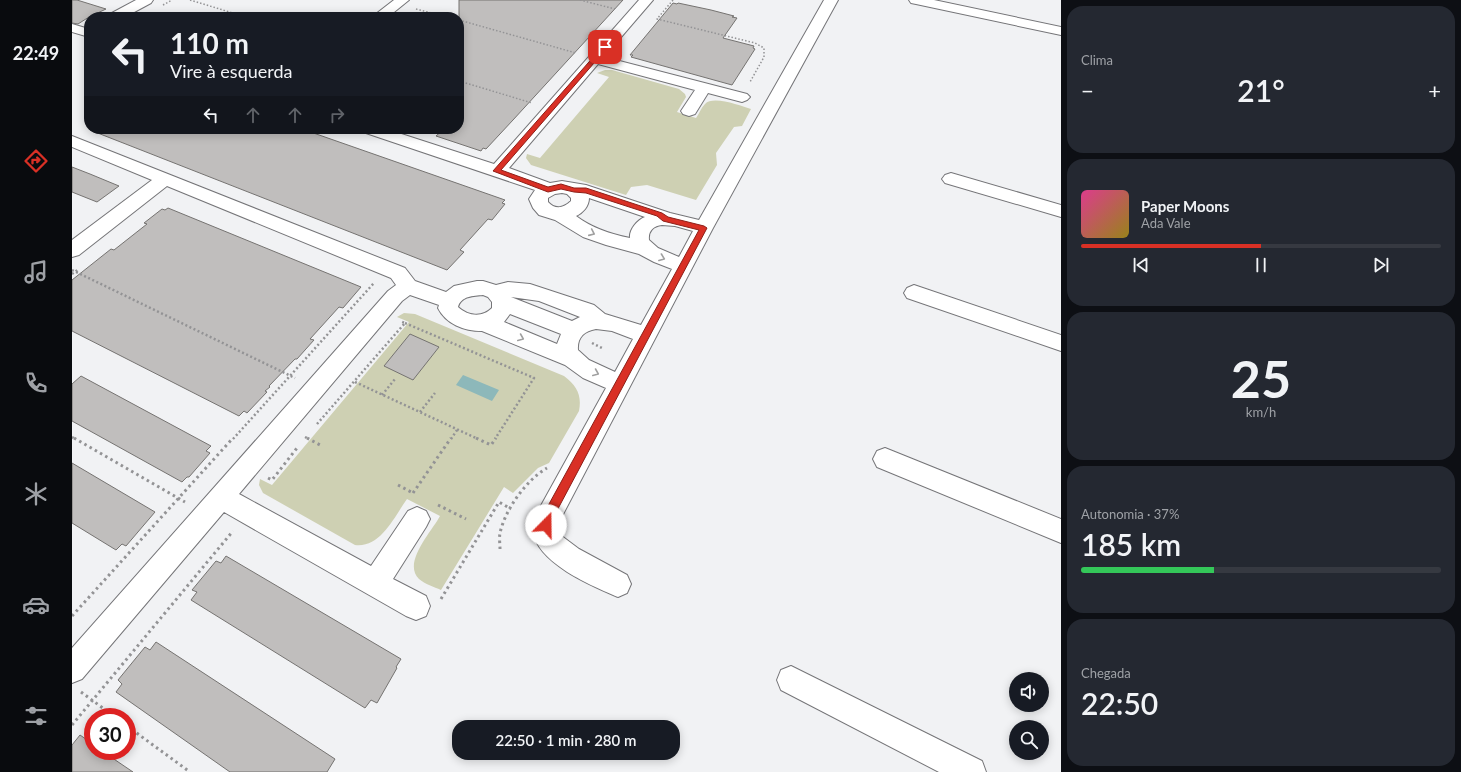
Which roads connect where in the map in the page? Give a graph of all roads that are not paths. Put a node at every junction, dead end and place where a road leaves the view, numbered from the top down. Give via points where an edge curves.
1 (146, 0) edge
2 (402, 0) edge
3 (646, 0) edge
4 (831, 0) edge
5 (916, 0) edge
6 (124, 12) edge
7 (386, 12) edge
8 (72, 28) edge
9 (1061, 31) edge
10 (84, 32) edge
11 (595, 59) junction
12 (704, 88) junction
13 (742, 97) road end
14 (689, 111) dead end
15 (384, 134) edge
16 (72, 141) edge
17 (497, 171) junction
18 (165, 179) junction
19 (951, 179) dead end
20 (548, 189) junction
21 (577, 197) junction
22 (1061, 211) edge
23 (558, 214) junction
24 (666, 219) junction
25 (644, 226) junction
26 (704, 228) junction
27 (644, 248) junction
28 (72, 250) edge
29 (684, 266) junction
30 (408, 286) junction
31 (914, 293) dead end
32 (500, 298) junction
33 (449, 301) junction
34 (485, 323) junction
35 (608, 323) junction
36 (574, 330) junction
37 (647, 335) junction
38 (1061, 343) edge
39 (580, 364) junction
40 (620, 384) junction
41 (885, 459) dead end
42 (213, 506) junction
43 (417, 519) dead end
44 (1061, 531) edge
45 (375, 583) junction
46 (618, 584) dead end
47 (426, 600) road end
48 (75, 679) edge
49 (792, 680) dead end
50 (971, 772) edge

1 - 6 street
2 - 7 street
3 - 11 street
4 - 26 street
5 - 9 street
8 - 10 street
11 - 12 street
11 - 17 street
12 - 13 street
12 - 14 street
15 - 17 street
16 - 18 street
17 - 20 street
18 - 28 street
18 - 30 street via 398,273
19 - 22 street
20 - 21 street via 561,186
20 - 23 street via 540,197 539,202 545,210
21 - 23 street via 572,211
21 - 24 street via 586,191
21 - 25 street
23 -> 27 street via 598,236
24 - 25 street
24 - 26 street
25 - 27 street via 639,236
26 - 29 street
27 -> 29 street via 650,253
29 - 37 street
30 - 33 street
30 - 42 street via 395,296
31 - 38 street
32 - 33 street via 483,288 459,291
32 - 34 street via 502,310 499,315
32 - 35 street via 506,289 528,291 587,311
32 - 36 street
33 - 34 street via 448,308 451,314 469,322
34 -> 39 street
35 - 36 street via 582,325
35 - 37 street
36 - 39 street via 567,344 568,351
37 - 40 street
39 -> 40 street
40 - 46 street via 546,525 548,539 557,550
41 - 44 street
42 - 45 street
42 - 48 street
43 - 45 street
45 - 47 street
49 - 50 street

